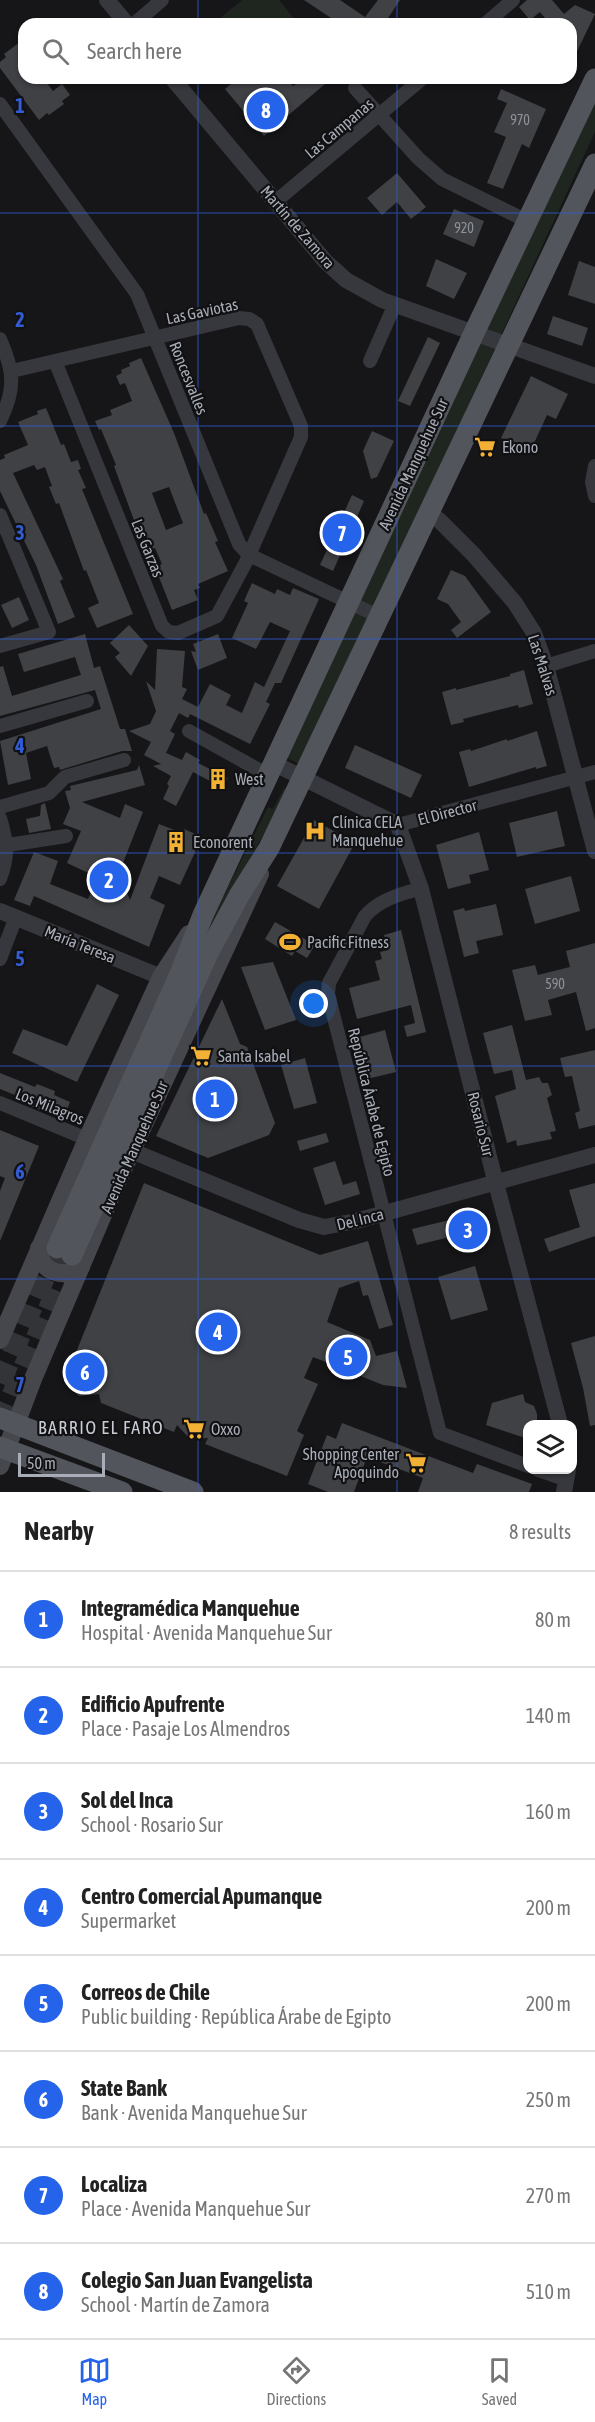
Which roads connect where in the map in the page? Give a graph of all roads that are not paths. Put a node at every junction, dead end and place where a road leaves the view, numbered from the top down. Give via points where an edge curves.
1 (106, 0) edge
2 (162, 0) edge
3 (513, 0) edge
4 (122, 18) edge
5 (141, 18) edge
6 (492, 18) edge
7 (595, 79) edge
8 (177, 84) edge
9 (416, 84) edge
10 (355, 88) dead end
11 (0, 104) edge
12 (379, 116) junction
13 (563, 148) junction
14 (595, 163) edge
15 (275, 202) junction
16 (527, 221) junction
17 (395, 304) junction
18 (474, 333) junction
19 (155, 337) junction
20 (0, 339) edge
21 (510, 345) junction
22 (54, 361) junction
23 (370, 361) dead end
24 (12, 371) junction
25 (595, 376) edge
26 (6, 388) edge
27 (0, 421) edge
28 (595, 466) edge
29 (595, 496) edge
30 (0, 515) edge
31 (429, 515) junction
32 (249, 555) junction
33 (348, 602) junction
34 (380, 617) junction
35 (0, 646) edge
36 (595, 651) edge
37 (546, 666) junction
38 (87, 701) dead end
39 (0, 726) edge
40 (189, 732) dead end
41 (124, 760) dead end
42 (270, 769) junction
43 (595, 772) edge
44 (302, 777) junction
45 (576, 778) junction
46 (0, 807) edge
47 (0, 818) edge
48 (398, 825) junction
49 (66, 836) dead end
50 (8, 845) junction
51 (269, 848) junction
52 (595, 851) edge
53 (0, 879) edge
54 (421, 889) junction
55 (0, 911) edge
56 (202, 915) junction
57 (16, 918) junction
58 (0, 959) edge
59 (161, 977) junction
60 (0, 1103) edge
61 (87, 1139) junction
62 (132, 1151) junction
63 (595, 1155) edge
64 (495, 1181) junction
65 (383, 1213) junction
66 (62, 1254) junction
67 (0, 1340) edge
68 (559, 1420) edge
69 (8, 1421) edge
70 (2, 1454) edge
71 (523, 1464) edge
72 (548, 1474) edge
73 (566, 1481) edge
74 (122, 1492) edge
75 (193, 1492) edge

1 - 4 street
2 - 5 street
3 - 6 street
7 - 13 main road, Avenida Manquehue Sur
8 - 15 street, Martín de Zamora
9 - 12 street, Las Campanas
10 - 12 street
11 - 19 street, Roncesvalles via 132,284
12 - 15 street, Las Campanas
12 - 16 street via 442,179
13 - 14 main road via 574,162
13 - 16 main road, Avenida Manquehue Sur
14 - 21 main road, Avenida Manquehue Sur
15 - 17 street, Martín de Zamora via 335,271 358,288
16 - 18 main road, Avenida Manquehue Sur
17 - 18 street, Martín de Zamora
17 - 23 street
18 - 21 street, Martín de Zamora
18 - 33 main road, Avenida Manquehue Sur
19 - 22 street, Las Gaviotas
19 - 32 street, Roncesvalles via 239,544
19 - 32 street, Las Gaviotas via 239,318 254,321 262,331 301,426 301,437
20 - 24 street
21 - 25 street, Martín de Zamora
21 - 31 main road, Avenida Manquehue Sur
22 - 24 street, Las Gaviotas
22 - 32 street, Las Garzas via 165,629 178,633 218,616
24 - 26 street
26 - 27 street
28 - 29 street
30 - 35 street via 49,632
31 - 34 main road, Avenida Manquehue Sur
31 - 37 street, Las Malvas via 474,555 515,603 534,633
32 - 33 street
33 - 34 street
33 - 42 main road, Avenida Manquehue Sur
34 - 44 main road, Avenida Manquehue Sur
36 - 37 street
37 - 45 street, Las Malvas
38 - 39 street
40 - 42 street
41 - 46 street via 65,777 49,793
42 - 44 street, El Director
42 - 56 main road, Avenida Manquehue Sur
43 - 45 street, El Director
44 - 48 street, El Director
44 - 51 main road, Avenida Manquehue Sur
45 - 48 street, El Director
45 - 52 street, Las Malvas
47 - 50 street
48 - 54 street, Rosario Sur
49 - 50 street
50 - 53 street
51 - 62 main road, Avenida Manquehue Sur via 254,890
51 - 66 main road, Avenida Manquehue Sur via 208,952
54 - 64 street, Rosario Sur
54 - 65 street, República Árabe de Egipto via 373,907 329,983 328,994
55 - 57 street, María Teresa
56 - 59 main road, Avenida Manquehue Sur
56 - 66 main road, Avenida Manquehue Sur
57 - 58 street
57 - 59 street, María Teresa
59 - 61 main road, Avenida Manquehue Sur
60 - 61 street, Los Milagros
61 - 66 main road, Avenida Manquehue Sur
62 - 65 street, Del Inca via 317,1227 332,1227
62 - 66 main road, Avenida Manquehue Sur
63 - 64 street, Del Inca
64 - 65 street, Del Inca
64 - 68 street, Rosario Sur
65 - 71 street, República Árabe de Egipto via 440,1433
66 - 67 main road, Avenida Manquehue Sur
66 - 69 main road, Avenida Manquehue Sur
69 - 70 main road, Avenida Manquehue Sur
69 - 75 main road
70 - 74 main road
72 - 73 street

